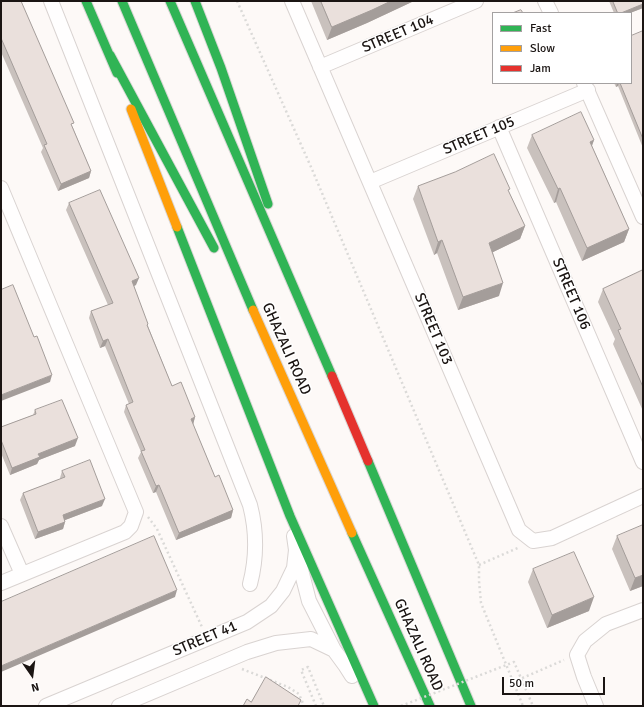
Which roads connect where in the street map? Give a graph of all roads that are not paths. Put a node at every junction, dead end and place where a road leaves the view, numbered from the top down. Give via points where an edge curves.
1 (51, 1) edge
2 (86, 1) edge
3 (122, 1) edge
4 (170, 1) edge
5 (195, 1) edge
6 (292, 1) edge
7 (476, 1) edge
8 (546, 1) edge
9 (444, 7) edge
10 (551, 12) edge
11 (110, 55) junction
12 (320, 67) junction
13 (586, 87) edge
14 (500, 127) junction
15 (370, 182) junction
16 (1, 188) edge
17 (643, 217) edge
18 (218, 256) dead end
19 (226, 269) dead end
20 (307, 317) junction
21 (265, 339) junction
22 (643, 462) edge
23 (643, 496) edge
24 (290, 516) junction
25 (1, 526) edge
26 (296, 550) junction
27 (22, 574) junction
28 (1, 583) edge
29 (250, 584) dead end
30 (643, 610) edge
31 (334, 650) junction
32 (470, 704) edge
33 (46, 706) edge
34 (119, 706) edge
35 (373, 706) edge
36 (430, 706) edge
37 (596, 706) edge

1 - 29 street via 250,504 256,547
2 - 11 main road
3 - 21 main road, GHAZALI ROAD
4 - 20 main road, GHAZALI ROAD
5 - 20 main road via 221,68
6 - 12 street, STREET 103
7 - 9 street, STREET 104
8 - 10 street
9 - 12 street, STREET 104
11 - 18 main road
11 - 24 main road
12 - 15 street, STREET 103
13 - 14 street, STREET 105
13 - 17 street
14 - 15 street, STREET 105
14 - 22 street, STREET 106
15 - 23 street, STREET 103 via 519,530 533,541 552,538
16 - 27 street via 136,512 131,526 125,532
19 - 21 main road
20 - 32 main road, GHAZALI ROAD
21 - 36 main road, GHAZALI ROAD
24 - 26 street, STREET 41
24 - 35 main road
25 - 27 street
26 - 31 street via 309,602
26 - 33 street, STREET 41 via 294,568 283,591 271,606 247,622
27 - 28 street
30 - 37 street via 606,624 585,641 577,655
31 - 34 street, STREET 41 via 311,639 276,643 233,658
31 - 35 street, STREET 41

